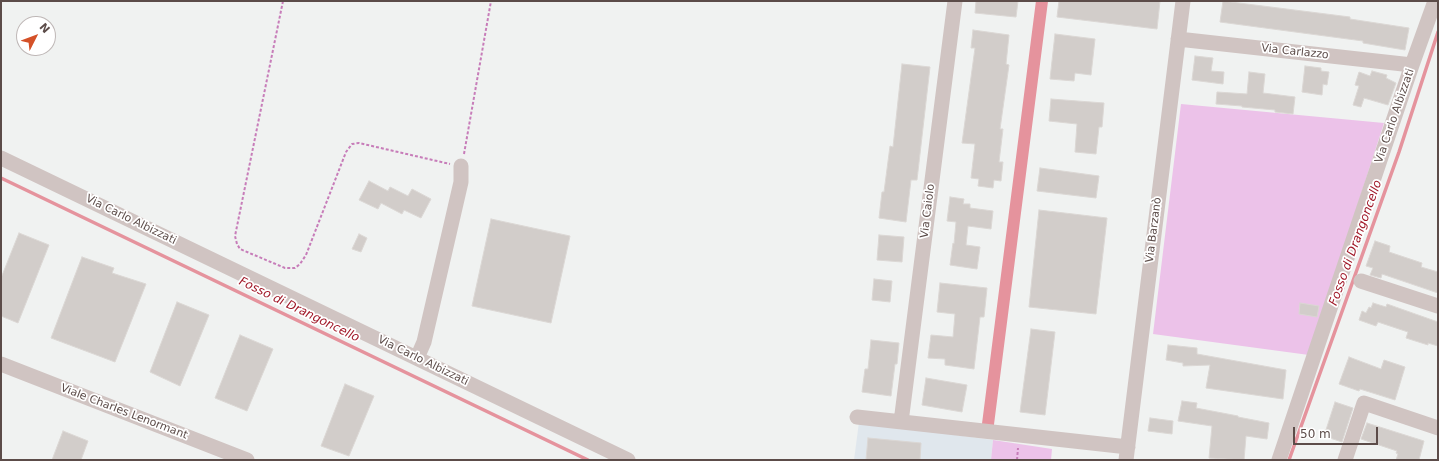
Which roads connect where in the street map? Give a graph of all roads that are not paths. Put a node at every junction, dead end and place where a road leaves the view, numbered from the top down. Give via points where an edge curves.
1 (955, 1) edge
2 (1183, 1) edge
3 (1436, 1) edge
4 (1178, 38) junction
5 (1412, 65) junction
6 (1, 158) edge
7 (461, 166) road end
8 (1361, 281) dead end
9 (1438, 306) edge
10 (417, 358) junction
11 (1, 364) edge
12 (857, 417) dead end
13 (901, 422) junction
14 (1438, 428) edge
15 (1127, 453) edge
16 (247, 460) edge
17 (628, 460) edge
18 (1279, 460) edge
19 (1345, 460) edge

1 - 13 street, Via Caiolo
2 - 4 street, Via Barzanò
3 - 5 street, Via Carlo Albizzati
4 - 5 street, Via Carlazzo
4 - 15 street, Via Barzanò
5 - 18 street, Via Carlo Albizzati
6 - 10 street, Via Carlo Albizzati
7 - 10 street via 459,190 424,342
8 - 9 street
10 - 17 street, Via Carlo Albizzati
11 - 16 street, Viale Charles Lenormant
12 - 13 street
13 - 15 street
14 - 19 street via 1364,403

